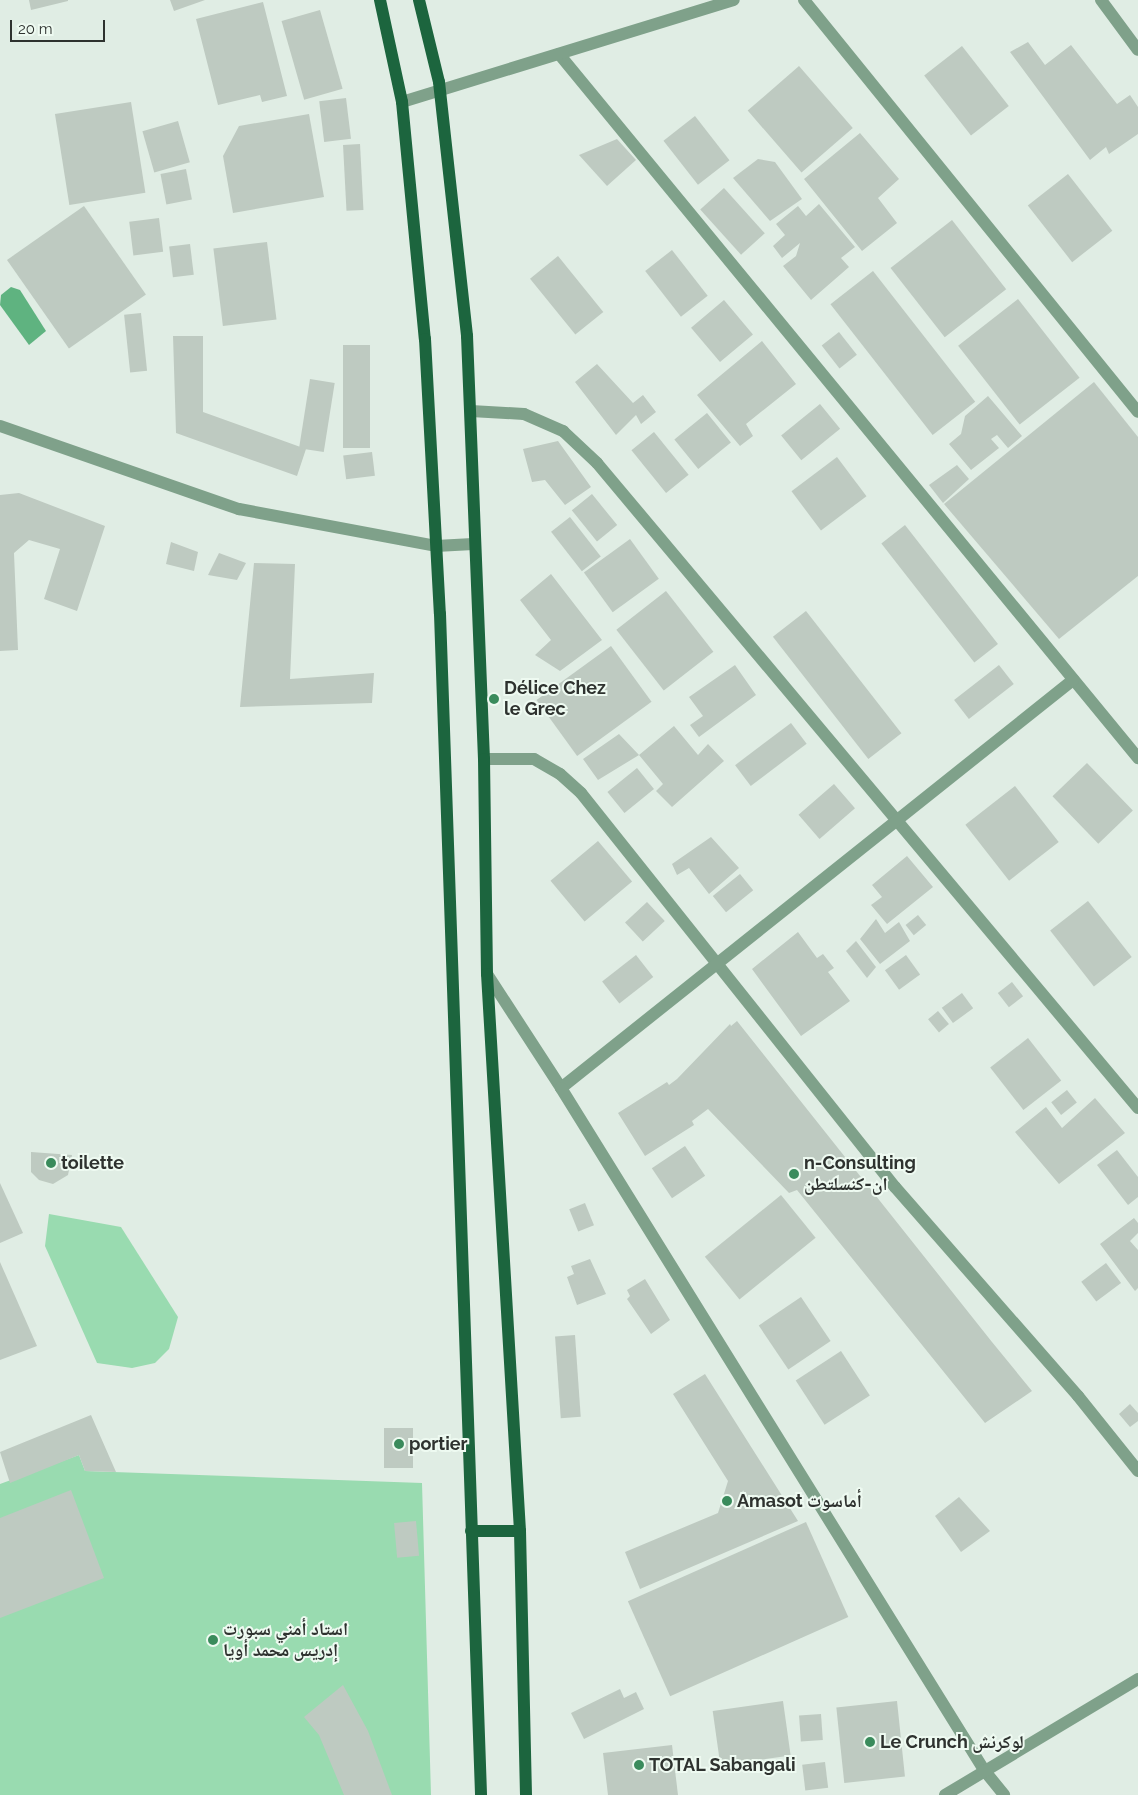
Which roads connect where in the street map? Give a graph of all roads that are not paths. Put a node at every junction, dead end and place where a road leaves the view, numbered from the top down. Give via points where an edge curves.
1 (380, 0) edge
2 (419, 0) edge
3 (734, 0) edge
4 (804, 0) edge
5 (1100, 0) edge
6 (1138, 50) edge
7 (559, 54) junction
8 (440, 90) junction
9 (402, 102) junction
10 (471, 411) junction
11 (1138, 412) edge
12 (0, 426) edge
13 (473, 544) junction
14 (436, 546) junction
15 (1073, 680) junction
16 (1138, 758) edge
17 (484, 759) junction
18 (897, 818) junction
19 (715, 964) junction
20 (487, 974) junction
21 (561, 1088) junction
22 (1138, 1108) edge
23 (1138, 1471) edge
24 (471, 1530) junction
25 (520, 1531) junction
26 (1138, 1680) edge
27 (984, 1770) junction
28 (481, 1795) edge
29 (526, 1795) edge
30 (945, 1795) edge
31 (1004, 1795) edge

1 - 9 main road
2 - 8 main road
3 - 7 street
4 - 11 street
5 - 6 street
7 - 8 street
7 - 15 street
8 - 9 street
8 - 10 main road via 455,210
9 - 14 main road via 425,339
10 - 13 main road
10 - 18 street via 524,414 563,431 583,450
12 - 14 street via 238,508
13 - 14 street
13 - 17 main road
14 - 24 main road
15 - 16 street
15 - 18 street
17 - 19 street via 534,759 560,774 581,793
17 - 20 main road
18 - 19 street
18 - 22 street
19 - 21 street
19 - 23 street via 895,1188 1078,1396
20 - 21 street
20 - 25 main road
21 - 27 street
24 - 25 main road
24 - 28 main road
25 - 29 main road
26 - 27 street
27 - 30 street
27 - 31 street

